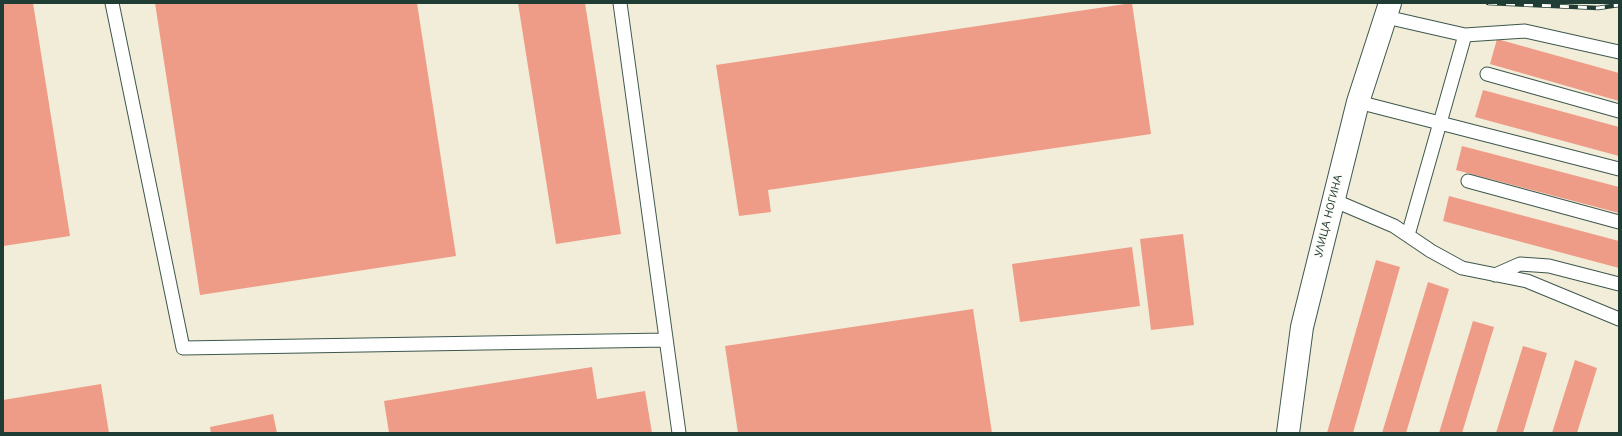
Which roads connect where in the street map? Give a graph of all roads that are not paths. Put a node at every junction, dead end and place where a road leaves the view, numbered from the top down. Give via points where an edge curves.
1 (112, 3) edge
2 (620, 3) edge
3 (1388, 10) edge
4 (1465, 35) junction
5 (1619, 52) edge
6 (1487, 74) dead end
7 (1358, 102) junction
8 (1619, 111) edge
9 (1440, 123) junction
10 (1619, 169) edge
11 (1468, 181) dead end
12 (1333, 200) junction
13 (1619, 222) edge
14 (1408, 235) junction
15 (1495, 275) junction
16 (1619, 284) edge
17 (1619, 319) edge
18 (666, 340) junction
19 (679, 433) edge
20 (1288, 433) edge

1 - 18 lane via 183,348
2 - 18 lane
3 - 4 lane
3 - 7 street, УЛИЦА НОГИНА
4 - 5 lane via 1525,31
4 - 9 lane
6 - 8 lane
7 - 9 lane
7 - 12 street, УЛИЦА НОГИНА
9 - 10 lane
9 - 14 lane
11 - 13 lane
12 - 14 lane via 1394,226
12 - 20 street, УЛИЦА НОГИНА via 1302,327
14 - 15 lane via 1462,268
15 - 16 lane via 1520,264 1548,266
15 - 17 lane via 1527,281
18 - 19 lane

